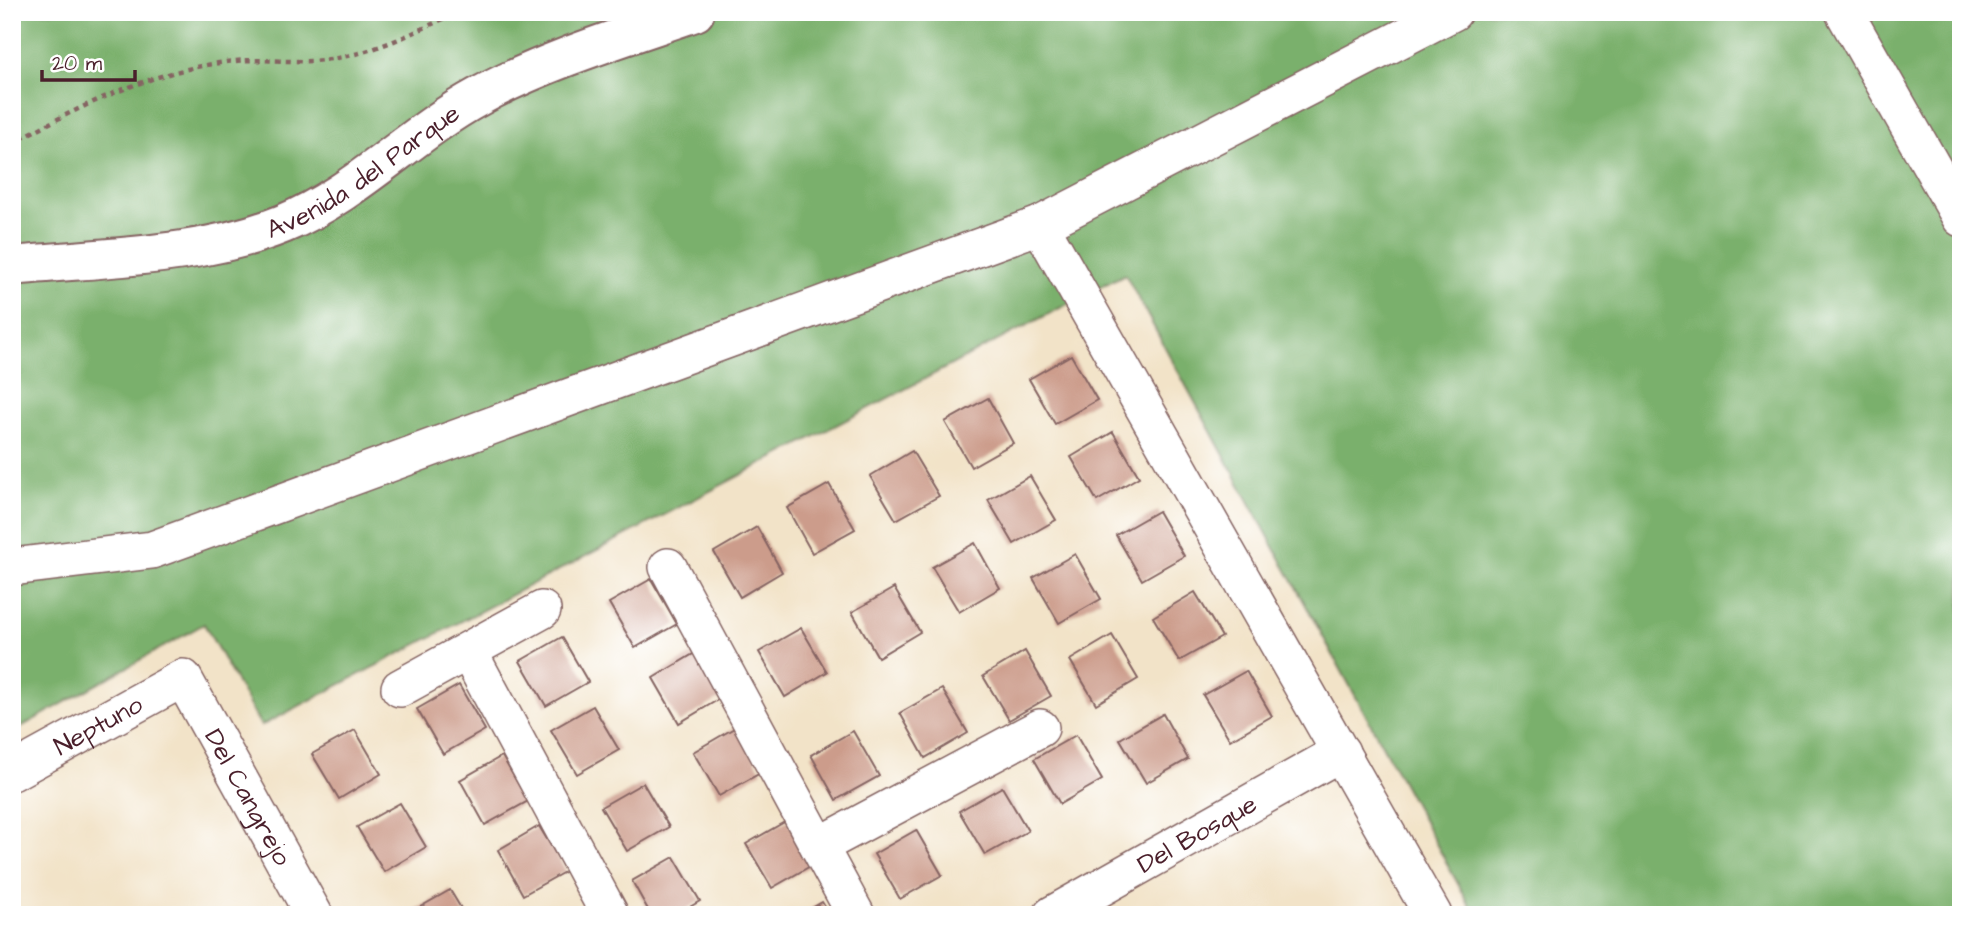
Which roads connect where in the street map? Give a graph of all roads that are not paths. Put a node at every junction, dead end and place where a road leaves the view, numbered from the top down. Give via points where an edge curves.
1 (695, 12) edge
2 (1453, 12) edge
3 (1844, 12) edge
4 (1961, 218) edge
5 (1040, 225) junction
6 (12, 266) edge
7 (12, 567) edge
8 (667, 567) dead end
9 (542, 610) dead end
10 (468, 651) junction
11 (183, 678) joint
12 (400, 688) dead end
13 (1040, 728) dead end
14 (1341, 752) junction
15 (12, 772) edge
16 (819, 846) junction
17 (1055, 914) edge
18 (314, 915) edge
19 (610, 915) edge
20 (856, 915) edge
21 (1433, 915) edge

1 - 6 main road, Avenida del Parque via 583,51 478,97 330,199 285,223 225,245
2 - 5 street
3 - 4 street
5 - 7 street via 152,550
5 - 14 street
8 - 16 street
9 - 10 street
10 - 12 street
10 - 19 street
11 - 15 street, Neptuno
11 - 18 street, Del Cangrejo
13 - 16 street
14 - 17 street, Del Bosque
14 - 21 street
16 - 20 street

